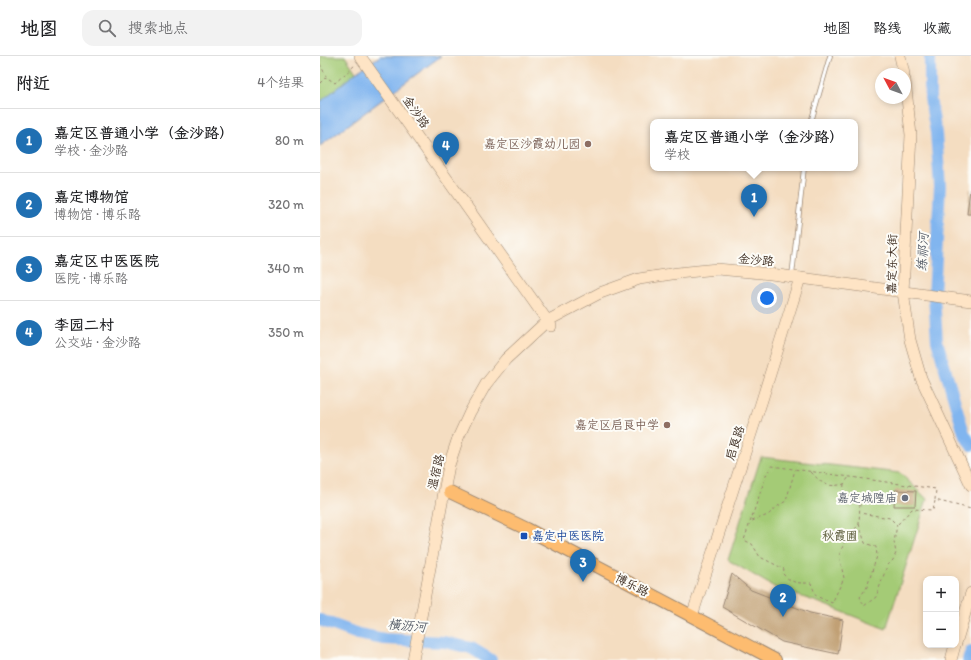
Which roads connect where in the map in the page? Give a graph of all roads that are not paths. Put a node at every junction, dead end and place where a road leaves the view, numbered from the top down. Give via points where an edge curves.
1 (830, 56) edge
2 (900, 56) edge
3 (363, 59) edge
4 (903, 68) edge
5 (908, 104) edge
6 (812, 119) edge
7 (804, 171) edge
8 (797, 278) junction
9 (903, 295) junction
10 (971, 301) edge
11 (971, 307) edge
12 (549, 323) junction
13 (971, 485) edge
14 (447, 491) junction
15 (971, 593) edge
16 (692, 616) junction
17 (959, 634) edge
18 (955, 648) edge
19 (417, 655) edge
20 (775, 660) edge
21 (951, 660) edge

1 - 6 lane
2 - 4 street
3 - 12 street, 金沙路
5 - 9 street, 嘉定东大街 via 911,135
7 - 8 lane
8 - 9 street, 金沙路
8 - 12 street, 金沙路 via 716,269 639,279 600,293
8 - 16 street, 启良路 via 762,400
9 - 10 street, 金沙路
9 - 11 street
9 - 13 street, 嘉定东大街 via 910,340 921,378
12 - 14 street via 503,371 487,394 464,441
14 - 16 main road, 博乐路 via 527,529
14 - 19 street
15 - 17 street
16 - 20 main road, 博乐路
18 - 21 street

